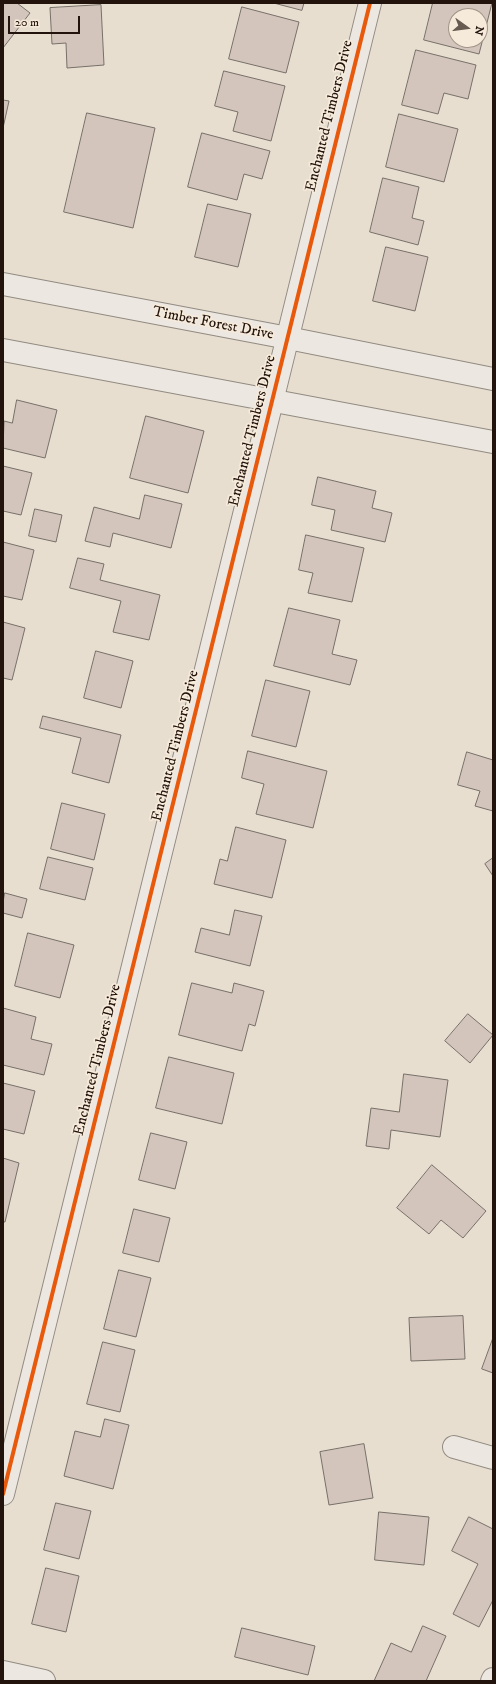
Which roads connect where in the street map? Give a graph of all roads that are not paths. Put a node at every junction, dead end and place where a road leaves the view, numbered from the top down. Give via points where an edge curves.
1 (370, 3) edge
2 (3, 284) edge
3 (288, 338) junction
4 (3, 350) edge
5 (493, 379) edge
6 (273, 401) junction
7 (493, 442) edge
8 (454, 1447) dead end
9 (493, 1458) edge
10 (3, 1494) edge
11 (3, 1672) edge
12 (44, 1681) edge

1 - 3 street, Enchanted Timbers Drive
2 - 3 street, Timber Forest Drive
3 - 5 street, Timber Forest Drive
3 - 6 street, Enchanted Timbers Drive
4 - 6 street
6 - 7 street
6 - 10 street, Enchanted Timbers Drive
8 - 9 street
11 - 12 street

